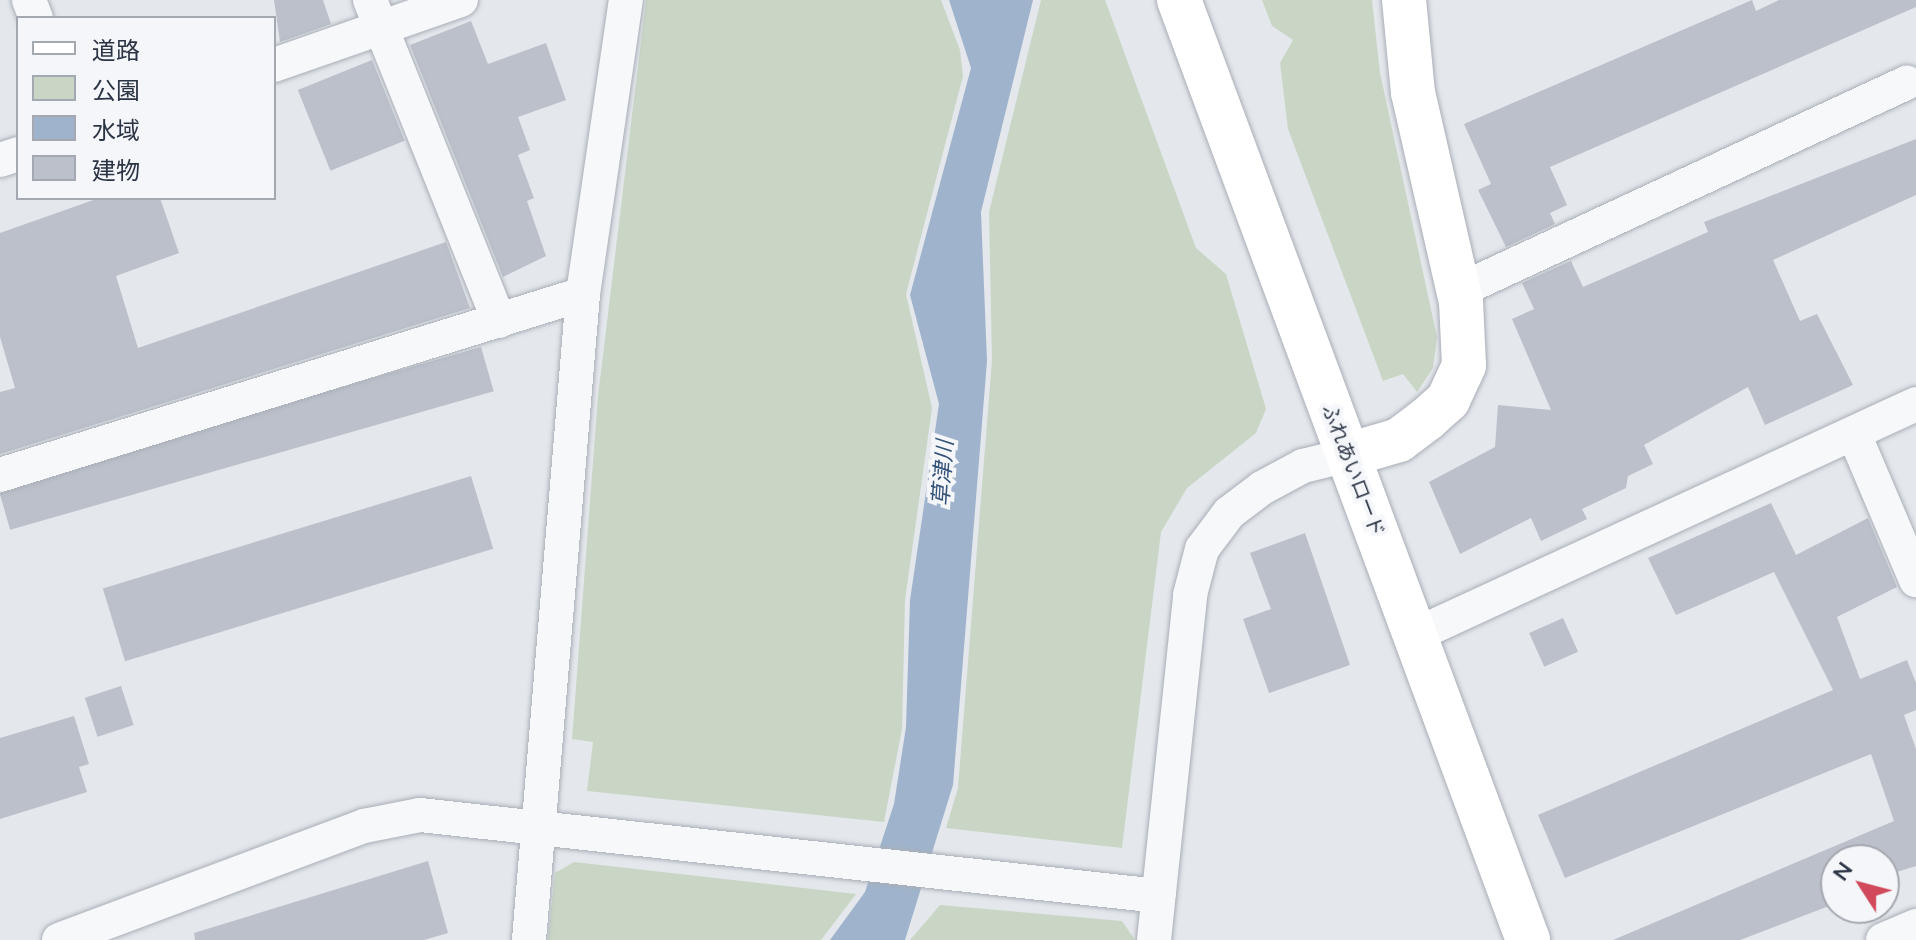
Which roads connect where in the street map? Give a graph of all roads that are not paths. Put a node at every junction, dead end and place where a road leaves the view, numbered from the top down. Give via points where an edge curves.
1 (461, 0) edge
2 (626, 0) edge
3 (1179, 0) edge
4 (1404, 0) edge
5 (376, 14) edge
6 (276, 64) edge
7 (1907, 83) dead end
8 (1458, 291) junction
9 (583, 294) junction
10 (499, 321) junction
11 (1916, 404) edge
12 (1854, 434) junction
13 (1348, 455) junction
14 (0, 475) edge
15 (1916, 580) edge
16 (1415, 635) junction
17 (540, 830) junction
18 (1159, 896) junction
19 (1916, 926) edge
20 (59, 940) edge
21 (529, 940) edge
22 (1154, 940) edge
23 (1528, 940) edge
24 (1883, 940) edge

1 - 5 street
2 - 9 street
3 - 13 street, ふれあいロード
4 - 8 street via 1413,93
5 - 6 street
5 - 10 street
7 - 8 street
8 - 13 street via 1464,365 1448,400 1399,440
9 - 10 street
9 - 17 street
10 - 14 street
11 - 12 street
12 - 15 street
12 - 16 street
13 - 16 street, ふれあいロード
13 - 18 street via 1303,466 1262,488 1229,513 1202,549 1190,595
16 - 23 street, ふれあいロード
17 - 18 street
17 - 20 street via 420,815 364,826
17 - 21 street
18 - 22 street
19 - 24 street

